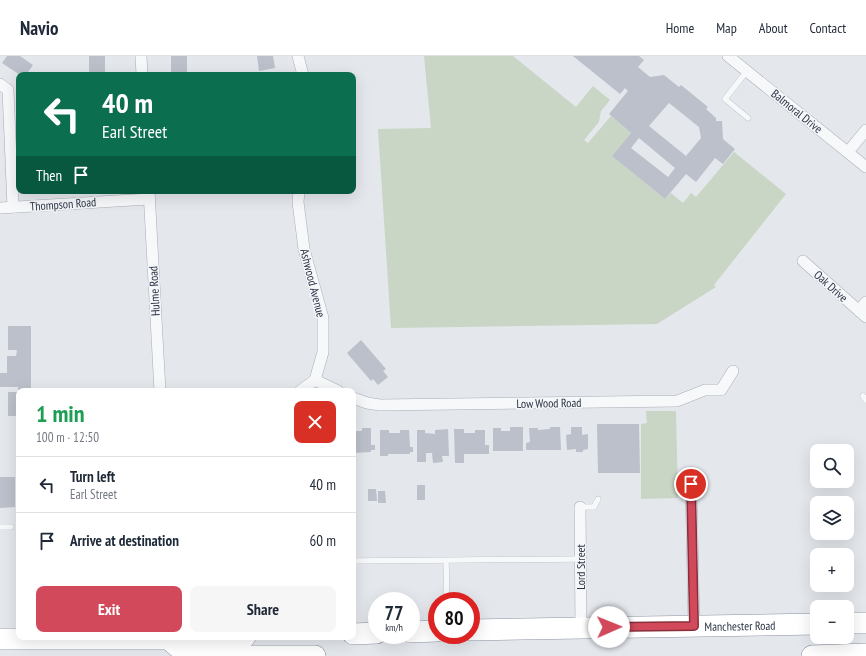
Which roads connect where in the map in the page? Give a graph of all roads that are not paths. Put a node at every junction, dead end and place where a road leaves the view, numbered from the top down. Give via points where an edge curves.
1 (141, 56) edge
2 (298, 56) edge
3 (728, 56) edge
4 (747, 71) junction
5 (142, 72) edge
6 (302, 72) edge
7 (0, 84) edge
8 (748, 118) dead end
9 (866, 130) edge
10 (848, 152) junction
11 (866, 167) edge
12 (299, 194) edge
13 (149, 195) edge
14 (13, 207) junction
15 (0, 208) edge
16 (804, 261) dead end
17 (864, 310) edge
18 (733, 371) dead end
19 (315, 380) junction
20 (160, 388) edge
21 (304, 388) edge
22 (332, 388) edge
23 (356, 399) edge
24 (691, 484) dead end
25 (598, 499) dead end
26 (580, 507) joint
27 (0, 527) edge
28 (11, 527) dead end
29 (580, 559) junction
30 (446, 560) junction
31 (356, 561) edge
32 (446, 592) edge
33 (854, 623) edge
34 (866, 623) edge
35 (810, 624) edge
36 (694, 626) junction
37 (581, 628) junction
38 (480, 630) edge
39 (368, 633) edge
40 (356, 634) edge
41 (0, 639) edge
42 (16, 639) edge
43 (34, 640) edge
44 (212, 640) edge
45 (169, 644) edge
46 (866, 654) edge
47 (201, 656) edge
48 (214, 656) edge
49 (316, 656) edge
50 (812, 656) edge

1 - 5 street
2 - 6 street
3 - 4 street, Balmoral Drive
4 - 8 lane via 725,99
4 - 10 street, Balmoral Drive
7 - 14 street via 8,90
9 - 10 street
10 - 11 street, Balmoral Drive
12 - 19 street, Ashwood Avenue via 298,202 304,249 323,318 323,352
13 - 14 street, Thompson Road
13 - 20 street, Hulme Road
14 - 15 street, Thompson Road
16 - 17 street, Oak Drive
18 - 23 street, Low Wood Road via 721,390 705,390 677,401 380,405
19 - 21 street
19 - 22 street
24 - 36 street
25 - 26 lane via 594,507
26 - 29 street, Lord Street
27 - 28 lane
29 - 30 lane
29 - 37 street, Lord Street
30 - 31 lane
30 - 32 lane
33 - 34 highway
35 - 36 highway, Manchester Road
36 - 37 highway, Manchester Road
37 - 38 highway, Manchester Road
39 - 40 highway
41 - 42 highway
43 - 45 highway
44 - 45 highway
45 - 47 highway via 191,655
46 - 50 highway
48 - 49 highway

